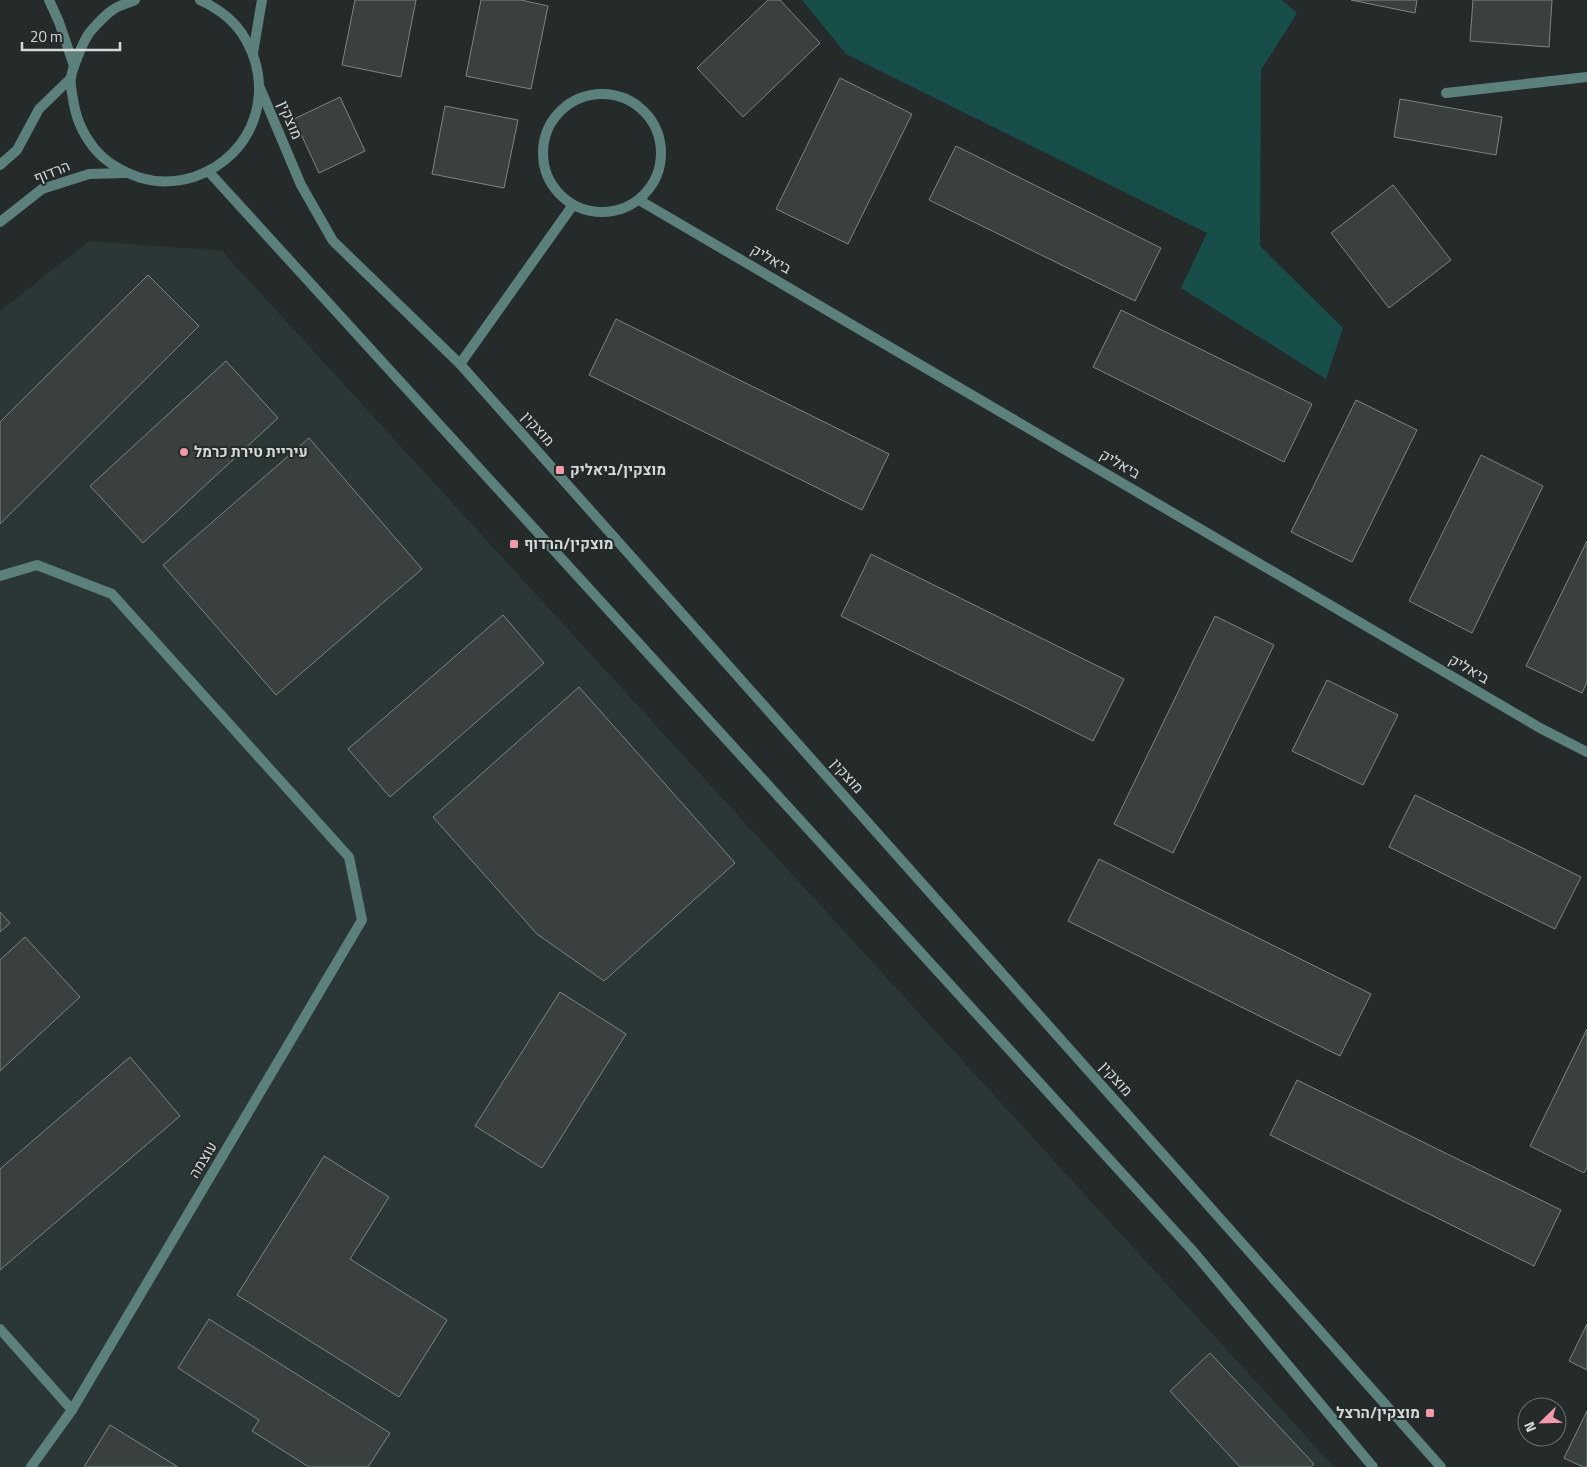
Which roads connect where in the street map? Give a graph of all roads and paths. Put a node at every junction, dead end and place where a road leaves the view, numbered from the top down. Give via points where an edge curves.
1 (49, 0) edge
2 (135, 0) edge
3 (200, 0) edge
4 (262, 0) edge
5 (253, 53) junction
6 (74, 66) junction
7 (1587, 77) edge
8 (70, 79) junction
9 (260, 88) junction
10 (1446, 93) dead end
11 (0, 165) edge
12 (209, 172) junction
13 (124, 173) junction
14 (639, 200) junction
15 (573, 205) junction
16 (0, 222) edge
17 (460, 364) junction
18 (0, 576) edge
19 (1587, 752) edge
20 (0, 1329) edge
21 (72, 1410) junction
22 (31, 1467) edge
23 (1373, 1467) edge
24 (1441, 1467) edge

1 - 6 street
2 - 6 street via 114,8 88,34
3 - 5 street via 222,13 240,31
4 - 5 street
5 - 9 street
6 - 8 street
7 - 10 street
8 - 11 street via 39,109 17,150
8 - 13 street via 76,115 85,137 100,156
9 - 12 street via 256,114 246,137 230,157
9 - 17 street, מוצקין via 301,185 333,241
12 - 13 street via 181,181 152,181
12 - 23 street via 1192,1250
13 - 16 street, הרדוף via 89,174 42,189
14 - 15 street via 607,212
14 - 15 street via 652,185 660,166 661,146 655,127 643,110 626,99 607,94 587,96 569,104 555,118 545,136 543,156 547,176
14 - 19 street, ביאליק via 1523,718
15 - 17 street
17 - 24 street, מוצקין
18 - 21 street, עוצמה via 37,565 112,594 349,857 362,920
20 - 21 street
21 - 22 street, עוצמה

